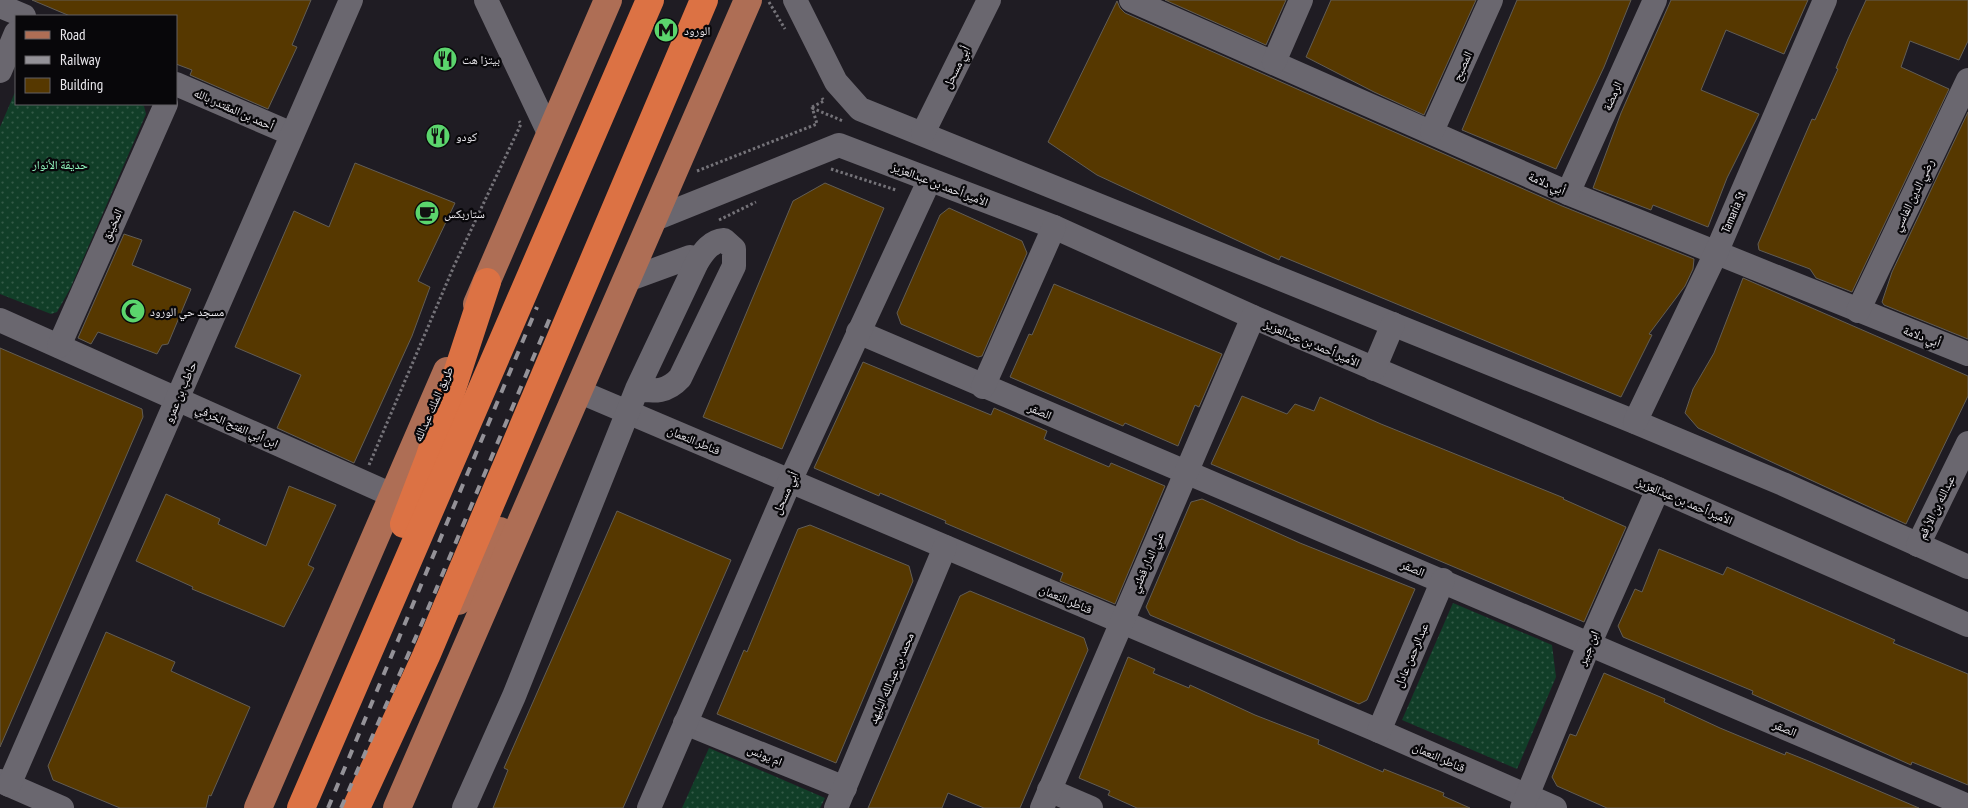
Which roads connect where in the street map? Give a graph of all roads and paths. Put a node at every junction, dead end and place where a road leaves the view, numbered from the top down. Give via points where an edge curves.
1 (351, 0) edge
2 (486, 0) edge
3 (608, 0) edge
4 (650, 0) edge
5 (704, 0) edge
6 (748, 0) edge
7 (795, 0) edge
8 (989, 0) edge
9 (1131, 0) edge
10 (1301, 0) edge
11 (1491, 0) edge
12 (1655, 0) edge
13 (1825, 0) edge
14 (0, 6) edge
15 (22, 15) edge
16 (15, 35) edge
17 (1274, 62) junction
18 (0, 72) edge
19 (1968, 80) edge
20 (178, 85) edge
21 (166, 105) edge
22 (517, 117) dead end
23 (843, 121) dead end
24 (1432, 131) junction
25 (923, 133) junction
26 (292, 134) junction
27 (550, 135) junction
28 (826, 167) dead end
29 (690, 174) dead end
30 (925, 189) junction
31 (1568, 193) junction
32 (764, 198) dead end
33 (652, 220) junction
34 (711, 224) dead end
35 (1054, 227) junction
36 (1716, 253) junction
37 (697, 262) junction
38 (627, 280) junction
39 (486, 282) junction
40 (1858, 311) junction
41 (1253, 317) junction
42 (0, 320) edge
43 (1393, 324) junction
44 (858, 332) junction
45 (59, 346) junction
46 (1968, 354) edge
47 (1374, 369) junction
48 (983, 387) junction
49 (637, 389) junction
50 (578, 391) junction
51 (177, 399) junction
52 (629, 413) junction
53 (1635, 422) junction
54 (557, 436) junction
55 (1968, 443) edge
56 (1187, 474) junction
57 (790, 481) junction
58 (362, 482) junction
59 (1658, 489) junction
60 (392, 495) junction
61 (1918, 545) junction
62 (945, 548) junction
63 (1968, 567) edge
64 (1443, 580) junction
65 (1120, 622) junction
66 (1968, 625) edge
67 (1589, 645) junction
68 (370, 649) junction
69 (426, 656) junction
70 (685, 723) junction
71 (1379, 730) junction
72 (4, 783) edge
73 (841, 798) edge
74 (1045, 799) edge
75 (1524, 802) edge
76 (1968, 806) edge
77 (62, 808) edge
78 (258, 808) edge
79 (301, 808) edge
80 (356, 808) edge
81 (396, 808) edge
82 (464, 808) edge
83 (648, 808) edge
84 (1091, 808) edge
85 (1555, 808) edge

1 - 26 street, حاطب بن عمرو
2 - 27 street
3 - 27 main road, طريق الملك عبدالله
4 - 68 highway
5 - 69 highway
6 - 33 main road
7 - 25 street via 836,82 860,110
8 - 25 street, أبي مسحل
9 - 17 street, أبي دلامة
10 - 17 street
11 - 24 street, المصبح
12 - 31 street, الرمضة
13 - 36 street, Tamaria St
14 - 15 street
16 - 18 street
17 - 24 street, أبي دلامة
19 - 40 street, رضي الدين الفاسي
20 - 26 street, أحمد بن المقتدر بالله
21 - 45 street, المخينق
22 - 58 path via 520,124 454,266
23 - 29 path via 812,107 817,124
24 - 31 street, أبي دلامة
25 - 43 street
26 - 51 street, حاطب بن عمرو
27 - 39 main road, طريق الملك عبدالله
28 - 30 path
30 - 33 street, الأمير أحمد بن عبدالعزيز via 838,145
30 - 35 street, الأمير أحمد بن عبدالعزيز
30 - 44 street, أبي مسحل
31 - 36 street, أبي دلامة
32 - 34 path
33 - 38 main road
35 - 41 street, الأمير أحمد بن عبدالعزيز
35 - 48 street
36 - 40 street, أبي دلامة
36 - 53 street, Tamaria St
37 - 38 street via 690,256
37 - 49 street
37 - 49 street via 708,247 720,240 729,243 736,254 734,266 680,378 672,387 663,390
38 - 50 main road
39 - 60 main road, طريق الملك عبدالله
39 - 68 highway via 429,459 384,575
40 - 46 street, أبي دلامة
41 - 47 street, الأمير أحمد بن عبدالعزيز
41 - 56 street, علي الدار قطني
42 - 45 street, ابن أبي الفتح الخرفي
43 - 47 street
43 - 53 street
44 - 48 street, الصقر
44 - 57 street, أبي مسحل
45 - 51 street, ابن أبي الفتح الخرفي
47 - 59 street, الأمير أحمد بن عبدالعزيز
48 - 56 street, الصقر
49 - 52 street
50 - 52 street, قناطر النعمان
50 - 54 main road
51 - 58 street, ابن أبي الفتح الخرفي
51 - 72 street, حاطب بن عمرو
52 - 57 street, قناطر النعمان
52 - 82 street via 514,696
53 - 61 street
54 - 69 main road
54 - 81 main road
55 - 61 street, عبدالله بن الأرقم
56 - 64 street, الصقر
56 - 65 street, علي الدار قطني
57 - 62 street, قناطر النعمان
57 - 70 street, أبي مسحل
58 - 60 street, ابن أبي الفتح الخرفي
59 - 66 street, الأمير أحمد بن عبدالعزيز
59 - 67 street, ابن جبير
60 - 78 main road, طريق الملك عبدالله
61 - 63 street
62 - 65 street, قناطر النعمان
62 - 73 street, محمد بن عبدالله البليهد
64 - 67 street, الصقر
64 - 71 street, عبدالرحمن عادل
65 - 71 street, قناطر النعمان
65 - 74 street, علي الدار قطني
67 - 75 street, ابن جبير
67 - 76 street, الصقر
68 - 79 highway
69 - 80 highway
70 - 73 street, ام يونس
70 - 83 street, أبي مسحل
71 - 75 street, قناطر النعمان
72 - 77 street
74 - 84 street
75 - 85 street, قناطر النعمان

